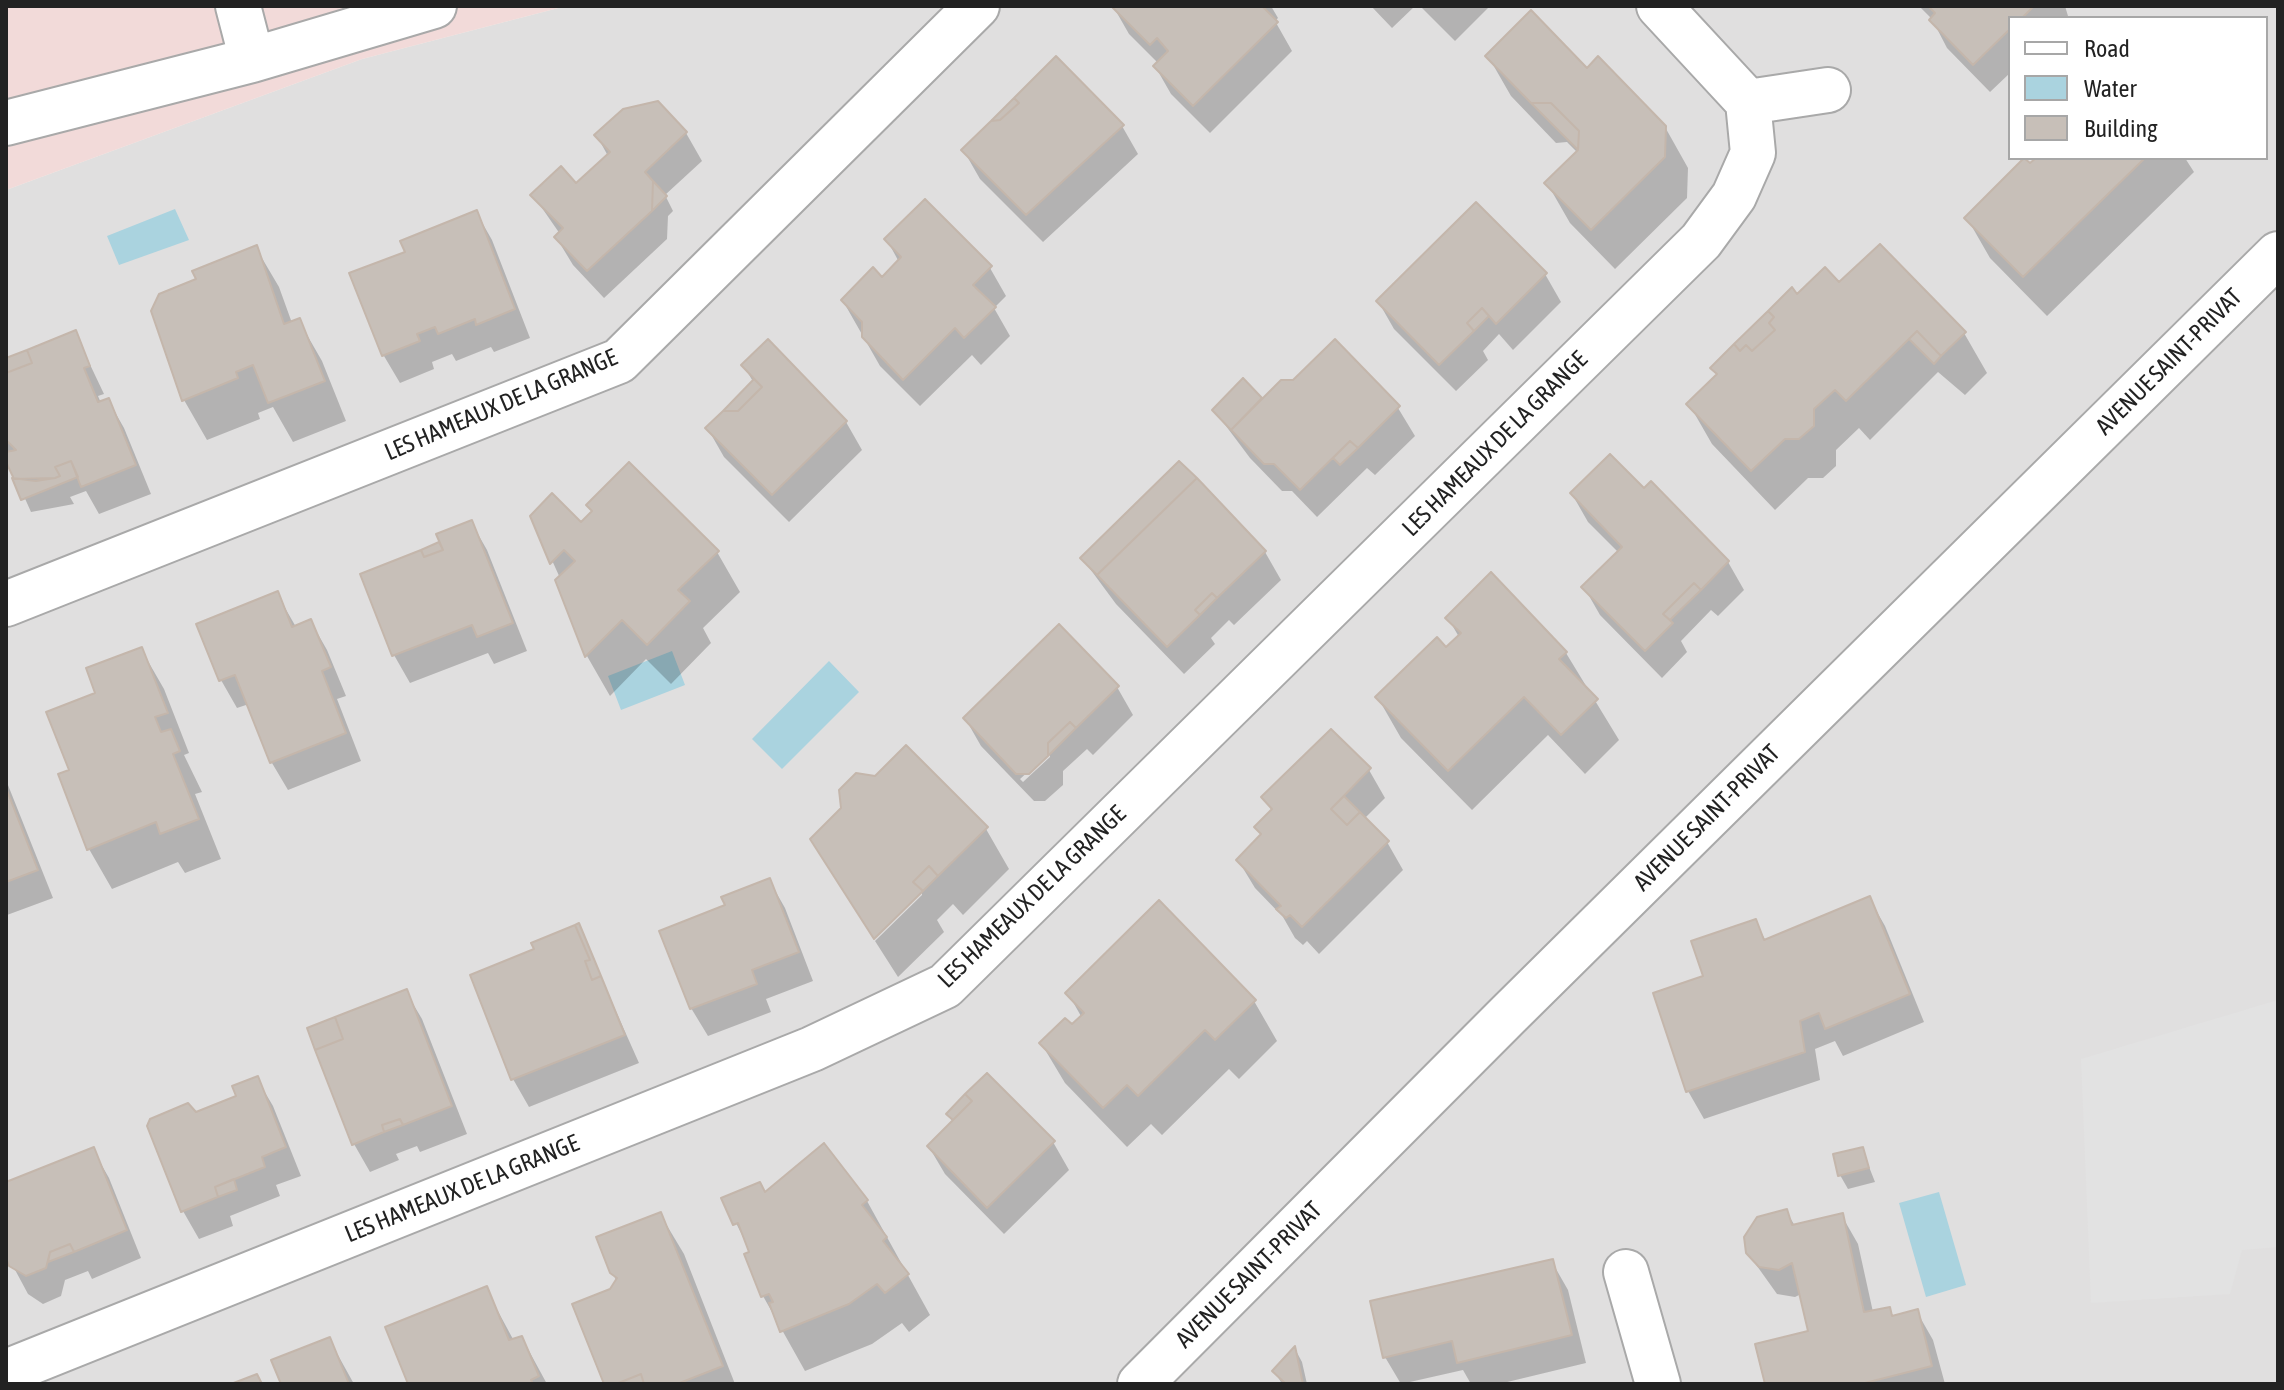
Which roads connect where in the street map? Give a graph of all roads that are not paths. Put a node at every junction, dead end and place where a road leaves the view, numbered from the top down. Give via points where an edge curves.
1 (238, 6) edge
2 (434, 6) edge
3 (977, 6) edge
4 (1659, 6) edge
5 (252, 60) junction
6 (1828, 90) dead end
7 (1748, 102) junction
8 (6, 123) edge
9 (2278, 254) edge
10 (6, 604) edge
11 (1626, 1272) dead end
12 (6, 1372) edge
13 (1140, 1384) edge
14 (1658, 1384) edge

1 - 5 street
2 - 5 street
3 - 10 street, LES HAMEAUX DE LA GRANGE via 619,361
4 - 7 street
5 - 8 street
6 - 7 street
7 - 12 street, LES HAMEAUX DE LA GRANGE via 1753,153 1734,196 1701,241 945,986 797,1055
9 - 13 street, AVENUE SAINT-PRIVAT
11 - 14 street

